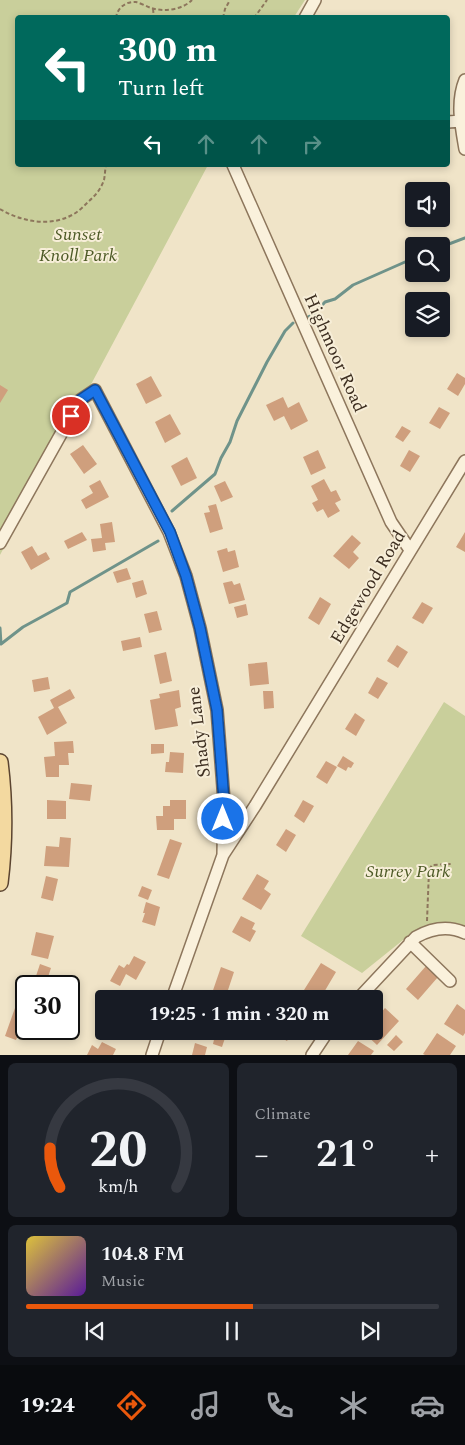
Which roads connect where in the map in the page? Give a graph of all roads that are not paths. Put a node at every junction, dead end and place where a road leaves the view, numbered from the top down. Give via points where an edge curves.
1 (315, 0) edge
2 (307, 15) edge
3 (465, 80) edge
4 (460, 121) junction
5 (450, 122) edge
6 (465, 149) edge
7 (233, 167) edge
8 (465, 461) edge
9 (0, 543) edge
10 (410, 550) junction
11 (0, 762) edge
12 (223, 855) junction
13 (0, 882) edge
14 (465, 933) edge
15 (410, 942) junction
16 (450, 981) dead end
17 (175, 990) edge
18 (366, 990) edge
19 (157, 1040) edge
20 (322, 1040) edge
21 (152, 1055) edge
22 (312, 1055) edge

1 - 2 street
3 - 4 street
4 - 5 street
4 - 6 street
7 - 10 street, Highmoor Road via 392,522
8 - 10 street, Edgewood Road
9 - 12 street, Shady Lane via 80,400 95,390 170,532 186,576 217,710 224,801
10 - 12 street, Edgewood Road
11 - 13 main road via 4,807
12 - 17 street
14 - 15 street via 443,928 426,931
15 - 16 street
15 - 18 street
19 - 21 street
20 - 22 street

